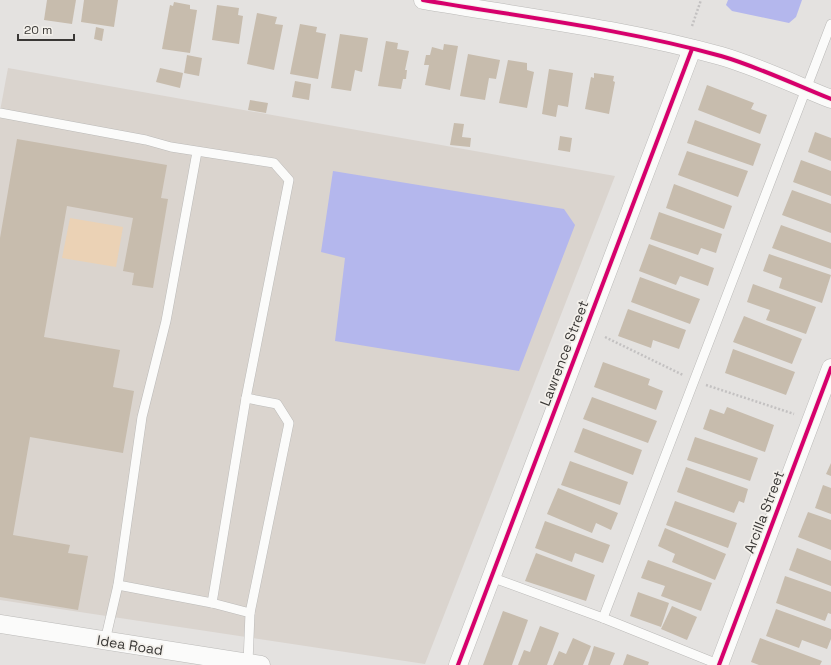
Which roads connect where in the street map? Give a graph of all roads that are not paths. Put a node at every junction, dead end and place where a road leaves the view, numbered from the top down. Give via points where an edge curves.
1 (423, 0) edge
2 (831, 24) edge
3 (692, 49) junction
4 (806, 89) junction
5 (831, 98) edge
6 (0, 113) edge
7 (197, 152) junction
8 (831, 368) edge
9 (246, 398) junction
10 (491, 577) junction
11 (118, 585) junction
12 (212, 603) junction
13 (250, 613) junction
14 (603, 618) junction
15 (0, 624) edge
16 (104, 640) junction
17 (254, 664) edge
18 (458, 665) edge
19 (719, 665) edge

1 - 3 street via 644,38
2 - 4 lane
3 - 4 street via 722,57
3 - 10 street, Lawrence Street
4 - 5 street
4 - 14 lane
6 - 7 lane
7 - 9 lane via 274,163 290,180
7 - 11 lane via 166,321 142,417
8 - 19 street, Arcilla Street
9 - 12 lane
9 - 13 lane via 277,404 289,423
10 - 14 lane
10 - 18 street, Lawrence Street
11 - 12 lane
11 - 16 lane
12 - 13 lane
13 - 17 lane
14 - 19 lane
15 - 16 street, Idea Road
16 - 17 street, Idea Road

